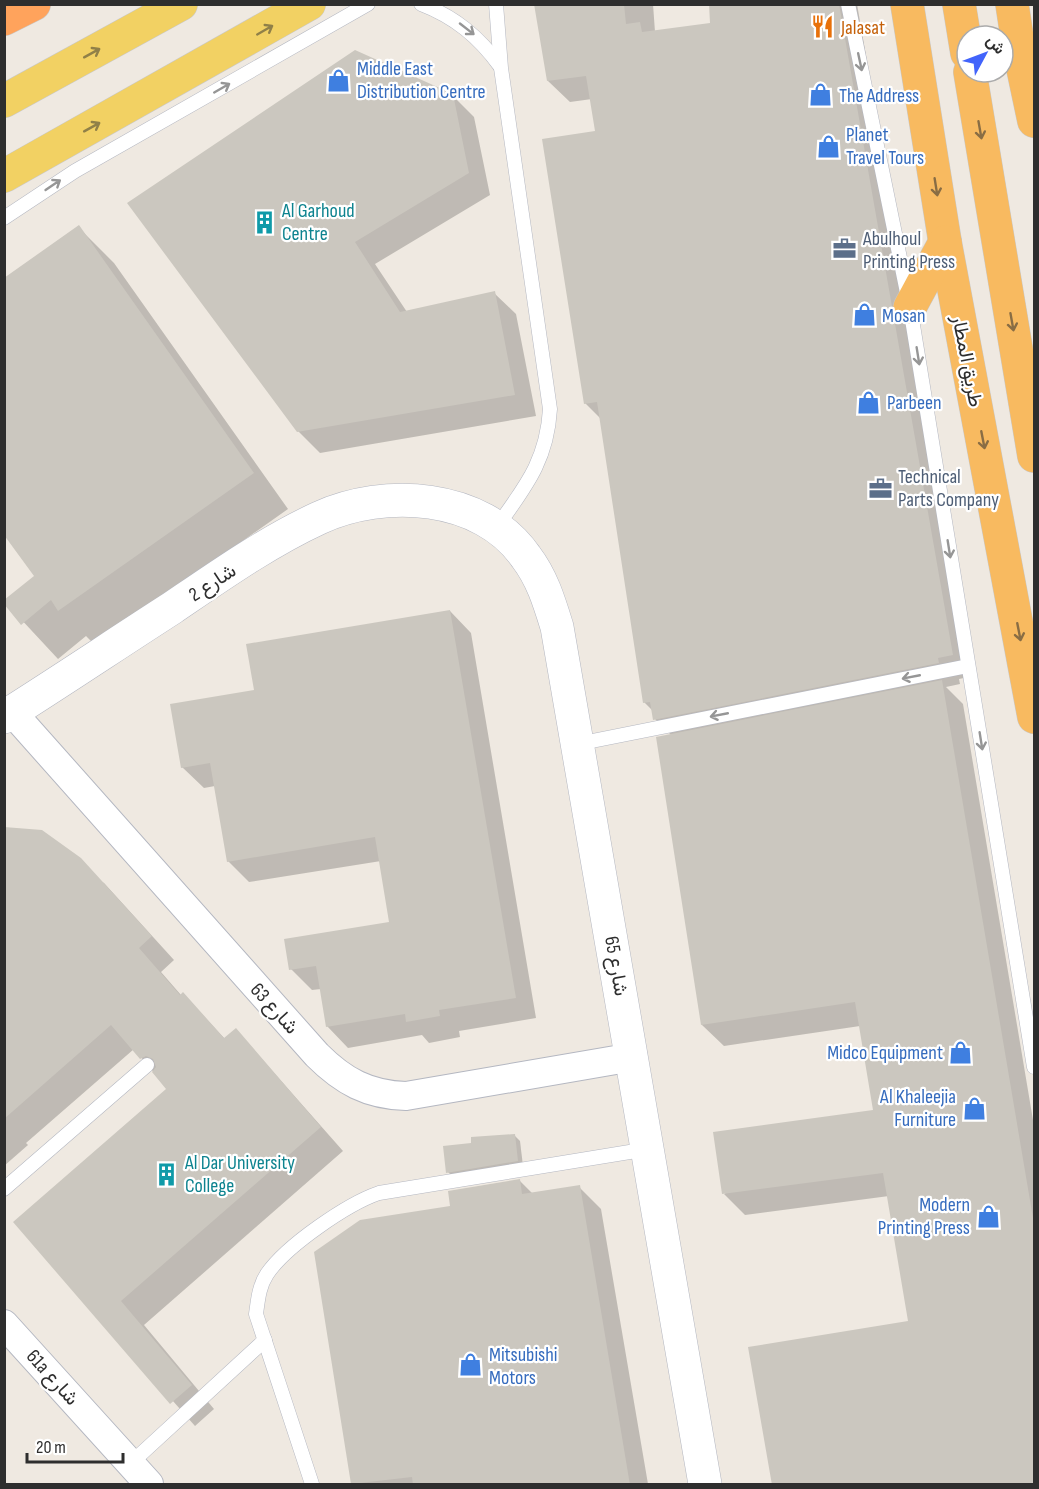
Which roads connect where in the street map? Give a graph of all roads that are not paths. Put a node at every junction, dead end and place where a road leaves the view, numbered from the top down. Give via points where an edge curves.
1 (34, 4) edge
2 (181, 4) edge
3 (309, 4) edge
4 (368, 4) edge
5 (421, 4) edge
6 (496, 4) edge
7 (848, 4) edge
8 (959, 4) edge
9 (1012, 4) edge
10 (906, 8) edge
11 (4, 19) edge
12 (962, 24) edge
13 (501, 68) junction
14 (972, 84) edge
15 (4, 101) edge
16 (1035, 121) edge
17 (4, 176) edge
18 (4, 218) edge
19 (945, 242) junction
20 (910, 307) junction
21 (1035, 456) edge
22 (439, 503) joint
23 (496, 528) junction
24 (968, 666) junction
25 (8, 715) edge
26 (1035, 717) edge
27 (578, 744) junction
28 (633, 1058) junction
29 (147, 1065) dead end
30 (1035, 1067) edge
31 (648, 1149) junction
32 (4, 1189) edge
33 (4, 1324) edge
34 (265, 1340) junction
35 (130, 1464) junction
36 (149, 1485) edge
37 (312, 1485) edge
38 (705, 1485) edge

1 - 11 highway
15 -> 2 main road
17 -> 3 main road
18 -> 4 lane via 75,171
5 -> 13 lane via 475,36
6 - 13 lane
7 -> 20 lane
8 - 12 highway
9 - 16 highway
10 -> 19 highway, طريق المطار
13 - 23 lane via 550,409 542,456
14 -> 21 highway
19 - 20 highway
19 -> 26 highway, طريق المطار
20 -> 24 lane
22 - 23 street, شارع 65 via 469,512
22 - 25 street, شارع 2 via 379,502 321,517 236,566
23 - 27 street, شارع 65 via 525,555 546,589 557,627
24 -> 27 lane
24 -> 30 lane
25 - 28 street, شارع 63 via 317,1055 348,1081 386,1096 406,1096
27 - 28 street, شارع 65
28 - 31 street, شارع 65
29 - 32 lane
31 - 34 lane via 399,1189 359,1199 341,1209 267,1274 258,1293 256,1314
31 - 38 street, شارع 65
33 - 35 street, 61a شارع
34 - 35 lane
34 - 37 lane
35 - 36 street, 61a شارع

